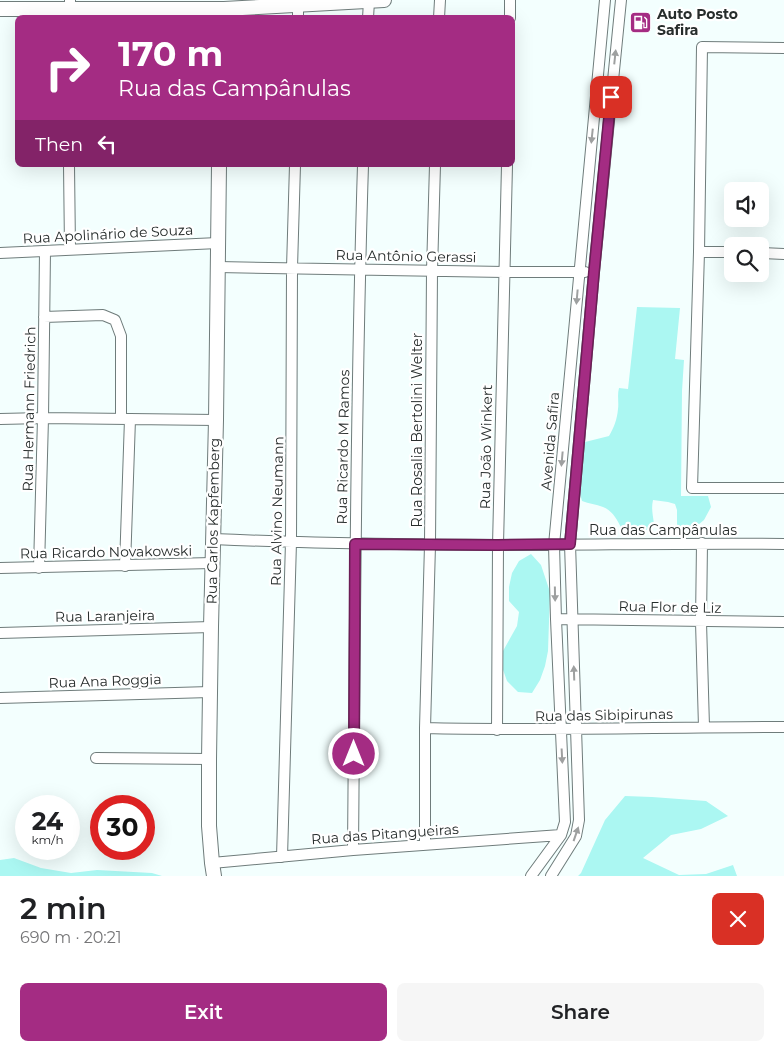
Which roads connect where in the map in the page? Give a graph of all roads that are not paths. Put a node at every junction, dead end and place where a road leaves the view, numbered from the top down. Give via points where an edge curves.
1 (384, 0) edge
2 (440, 0) edge
3 (510, 0) edge
4 (605, 0) edge
5 (621, 0) edge
6 (368, 1) edge
7 (149, 4) edge
8 (20, 5) edge
9 (75, 7) edge
10 (0, 9) edge
11 (224, 9) edge
12 (298, 11) edge
13 (368, 15) edge
14 (439, 15) edge
15 (510, 15) edge
16 (784, 48) edge
17 (69, 167) edge
18 (219, 167) edge
19 (294, 167) edge
20 (363, 167) edge
21 (435, 167) edge
22 (507, 167) edge
23 (218, 243) junction
24 (70, 249) junction
25 (45, 251) junction
26 (699, 252) junction
27 (724, 252) edge
28 (0, 253) edge
29 (769, 253) edge
30 (784, 254) edge
31 (218, 267) junction
32 (292, 268) junction
33 (360, 269) junction
34 (432, 271) junction
35 (504, 272) junction
36 (579, 272) junction
37 (594, 272) junction
38 (44, 317) junction
39 (43, 418) junction
40 (0, 419) edge
41 (126, 419) junction
42 (216, 420) junction
43 (784, 488) edge
44 (213, 539) junction
45 (291, 542) junction
46 (702, 543) junction
47 (355, 544) junction
48 (570, 544) junction
49 (784, 544) edge
50 (430, 545) junction
51 (498, 545) junction
52 (554, 545) junction
53 (212, 563) junction
54 (125, 566) junction
55 (0, 568) edge
56 (39, 568) junction
57 (556, 619) junction
58 (571, 619) junction
59 (701, 622) junction
60 (784, 622) edge
61 (211, 627) junction
62 (0, 632) edge
63 (210, 692) junction
64 (0, 698) edge
65 (704, 727) junction
66 (784, 727) edge
67 (425, 728) junction
68 (576, 729) junction
69 (497, 730) junction
70 (560, 730) junction
71 (96, 758) dead end
72 (209, 759) junction
73 (561, 835) junction
74 (425, 845) junction
75 (354, 850) junction
76 (282, 857) junction
77 (213, 870) edge
78 (531, 876) edge
79 (551, 876) edge

1 - 6 street
2 - 14 street
3 - 15 street
4 -> 36 street, Avenida Safira
37 -> 5 street, Avenida Safira
6 - 12 street
6 - 13 street
7 - 9 street
7 - 11 street
8 - 9 street
8 - 10 street
11 - 12 street
16 - 26 street via 702,47
17 - 24 street
18 - 23 street, Rua Carlos Kapfemberg
19 - 32 street, Rua Alvino Neumann
20 - 33 street, Rua Ricardo M Ramos
21 - 34 street, Rua Rosalia Bertolini Welter
22 - 35 street, Rua João Winkert
23 - 24 street, Rua Apolinário de Souza
23 - 31 street, Rua Carlos Kapfemberg
24 - 25 street, Rua Apolinário de Souza
25 - 28 street, Rua Apolinário de Souza
25 - 38 street, Rua Hermann Friedrich
26 - 27 street
26 - 43 street via 692,488
29 - 30 street
31 - 32 street, Rua Antônio Gerassi
31 - 42 street, Rua Carlos Kapfemberg
32 - 33 street, Rua Antônio Gerassi
32 - 45 street, Rua Alvino Neumann
33 - 34 street, Rua Antônio Gerassi
33 - 47 street, Rua Ricardo M Ramos
34 - 35 street, Rua Antônio Gerassi
34 - 50 street, Rua Rosalia Bertolini Welter
35 - 36 street, Rua Antônio Gerassi
35 - 51 street, Rua João Winkert
36 - 37 street, Rua Antônio Gerassi
36 -> 52 street, Avenida Safira
37 - 48 street, Avenida Safira
38 - 39 street, Rua Hermann Friedrich
38 - 41 street via 103,315 115,320 121,336
39 - 40 street
39 - 41 street
39 - 56 street, Rua Hermann Friedrich
41 - 42 street
41 - 54 street
42 - 44 street, Rua Carlos Kapfemberg
44 - 45 street, Rua das Campânulas
44 - 53 street, Rua Carlos Kapfemberg
45 - 47 street, Rua das Campânulas
45 - 76 street, Rua Alvino Neumann
46 - 48 street, Rua das Campânulas
46 - 49 street, Rua das Campânulas
46 - 59 street
47 - 50 street, Rua das Campânulas
47 - 75 street, Rua Ricardo M Ramos
48 - 52 street, Rua das Campânulas
48 - 58 street, Avenida Safira
50 - 51 street, Rua das Campânulas
50 - 67 street, Rua Rosalia Bertolini Welter
51 - 52 street, Rua das Campânulas
51 - 69 street, Rua João Winkert
52 -> 57 street, Avenida Safira
53 - 54 street, Rua Ricardo Novakowski
53 - 61 street, Rua Carlos Kapfemberg
54 - 56 street, Rua Ricardo Novakowski
55 - 56 street, Rua Ricardo Novakowski
57 - 58 street, Rua Flor de Liz
57 - 70 street, Avenida Safira
58 - 59 street, Rua Flor de Liz
68 -> 58 street, Avenida Safira
59 - 60 street, Rua Flor de Liz
59 - 65 street
61 - 62 street, Rua Laranjeira
61 - 63 street, Rua Carlos Kapfemberg
63 - 64 street, Rua Ana Roggia
63 - 72 street, Rua Carlos Kapfemberg
65 - 66 street, Rua das Sibipirunas
65 - 68 street, Rua das Sibipirunas
67 - 69 street, Rua das Sibipirunas
67 - 74 street, Rua Rosalia Bertolini Welter
68 - 70 street, Rua das Sibipirunas
79 -> 68 street, Avenida Safira via 578,829
69 - 70 street, Rua das Sibipirunas
70 -> 73 street, Avenida Safira via 565,822
71 - 72 street
72 - 77 street, Rua Carlos Kapfemberg
73 - 74 street, Rua das Pitangueiras
73 - 78 street, Avenida Safira
74 - 75 street, Rua das Pitangueiras
75 - 76 street, Rua das Pitangueiras
76 - 77 street, Rua das Pitangueiras

